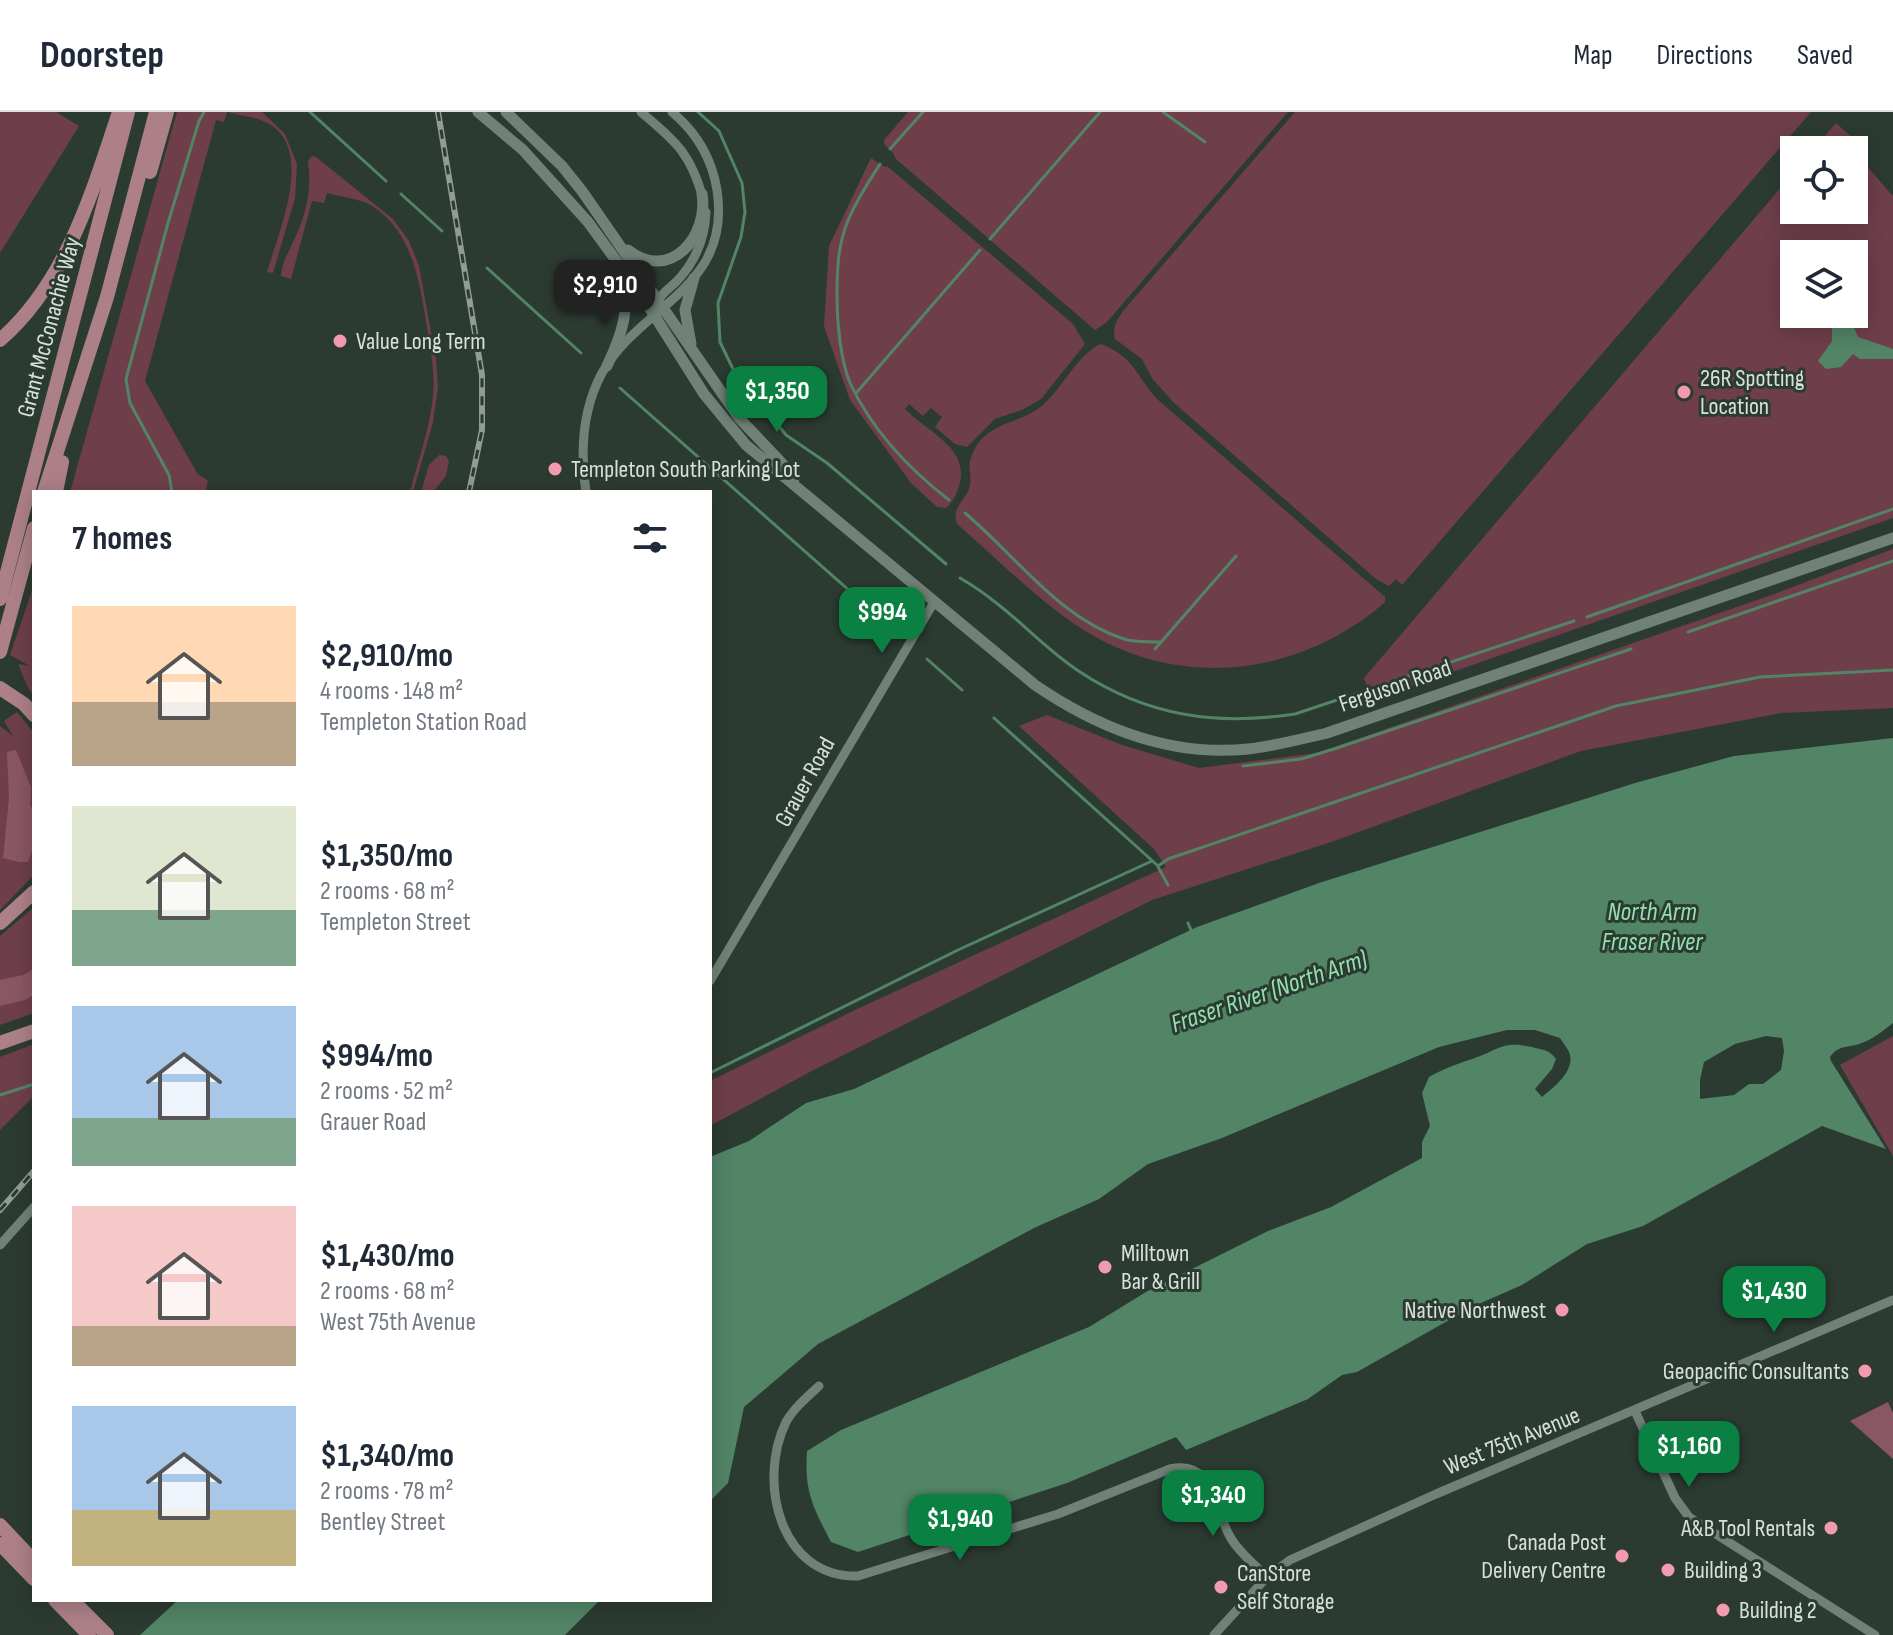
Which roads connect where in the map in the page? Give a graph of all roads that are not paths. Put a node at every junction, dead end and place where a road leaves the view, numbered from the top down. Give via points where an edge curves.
1 (119, 112) edge
2 (128, 112) edge
3 (156, 112) edge
4 (167, 112) edge
5 (478, 112) edge
6 (506, 112) edge
7 (641, 112) edge
8 (672, 112) edge
9 (702, 194) junction
10 (124, 239) junction
11 (622, 245) junction
12 (625, 273) junction
13 (694, 278) junction
14 (659, 308) junction
15 (0, 340) edge
16 (607, 366) junction
17 (704, 370) junction
18 (80, 384) junction
19 (45, 490) edge
20 (56, 490) edge
21 (586, 490) edge
22 (832, 514) junction
23 (32, 535) edge
24 (1893, 538) edge
25 (0, 599) edge
26 (934, 602) junction
27 (0, 652) edge
28 (6, 691) edge
29 (32, 713) edge
30 (32, 894) edge
31 (0, 923) edge
32 (712, 978) edge
33 (32, 1032) edge
34 (0, 1043) edge
35 (32, 1209) edge
36 (0, 1245) edge
37 (1893, 1300) edge
38 (819, 1386) dead end
39 (1635, 1411) junction
40 (0, 1525) edge
41 (2, 1551) edge
42 (32, 1554) edge
43 (32, 1559) edge
44 (32, 1577) edge
45 (1267, 1577) junction
46 (57, 1602) edge
47 (74, 1602) edge
48 (89, 1635) edge
49 (107, 1635) edge
50 (1214, 1635) edge
51 (1875, 1635) edge

1 - 15 main road via 62,260 20,322
2 - 25 main road, Grant McConachie Way
3 - 10 main road, Grant McConachie Way
4 - 10 main road
5 - 12 street via 553,181
6 - 11 street via 562,166
7 - 9 street via 682,149
8 - 13 street via 703,149 718,198 714,237
9 - 11 street via 699,223 680,254 648,261
9 - 14 street via 705,222 696,254
10 - 18 main road, Grant McConachie Way
11 - 14 street
12 - 14 street
12 - 16 street via 626,317
13 - 14 street
13 - 17 street via 685,317
14 - 16 street
14 - 17 street
14 - 22 street via 704,394 746,445
16 - 21 street via 590,400 585,425
17 - 22 street via 740,419
18 - 19 main road, Grant McConachie Way
18 - 20 main road
22 - 26 street, Ferguson Road
23 - 27 main road
24 - 26 street, Ferguson Road via 1327,733 1246,749 1184,747 1087,718 1035,685
26 - 32 street, Grauer Road
28 - 29 main road
30 - 31 main road
33 - 34 main road
35 - 36 street
37 - 39 street, West 75th Avenue
38 - 45 street via 786,1423 772,1475 779,1518 798,1551 838,1577 858,1576 1058,1514 1181,1466 1203,1475 1232,1541
39 - 45 street, West 75th Avenue via 1381,1518 1290,1560
39 - 51 street via 1689,1517
40 - 43 main road
41 - 42 street
41 - 44 main road
45 - 50 street, West 75th Avenue
46 - 48 main road
47 - 49 main road

